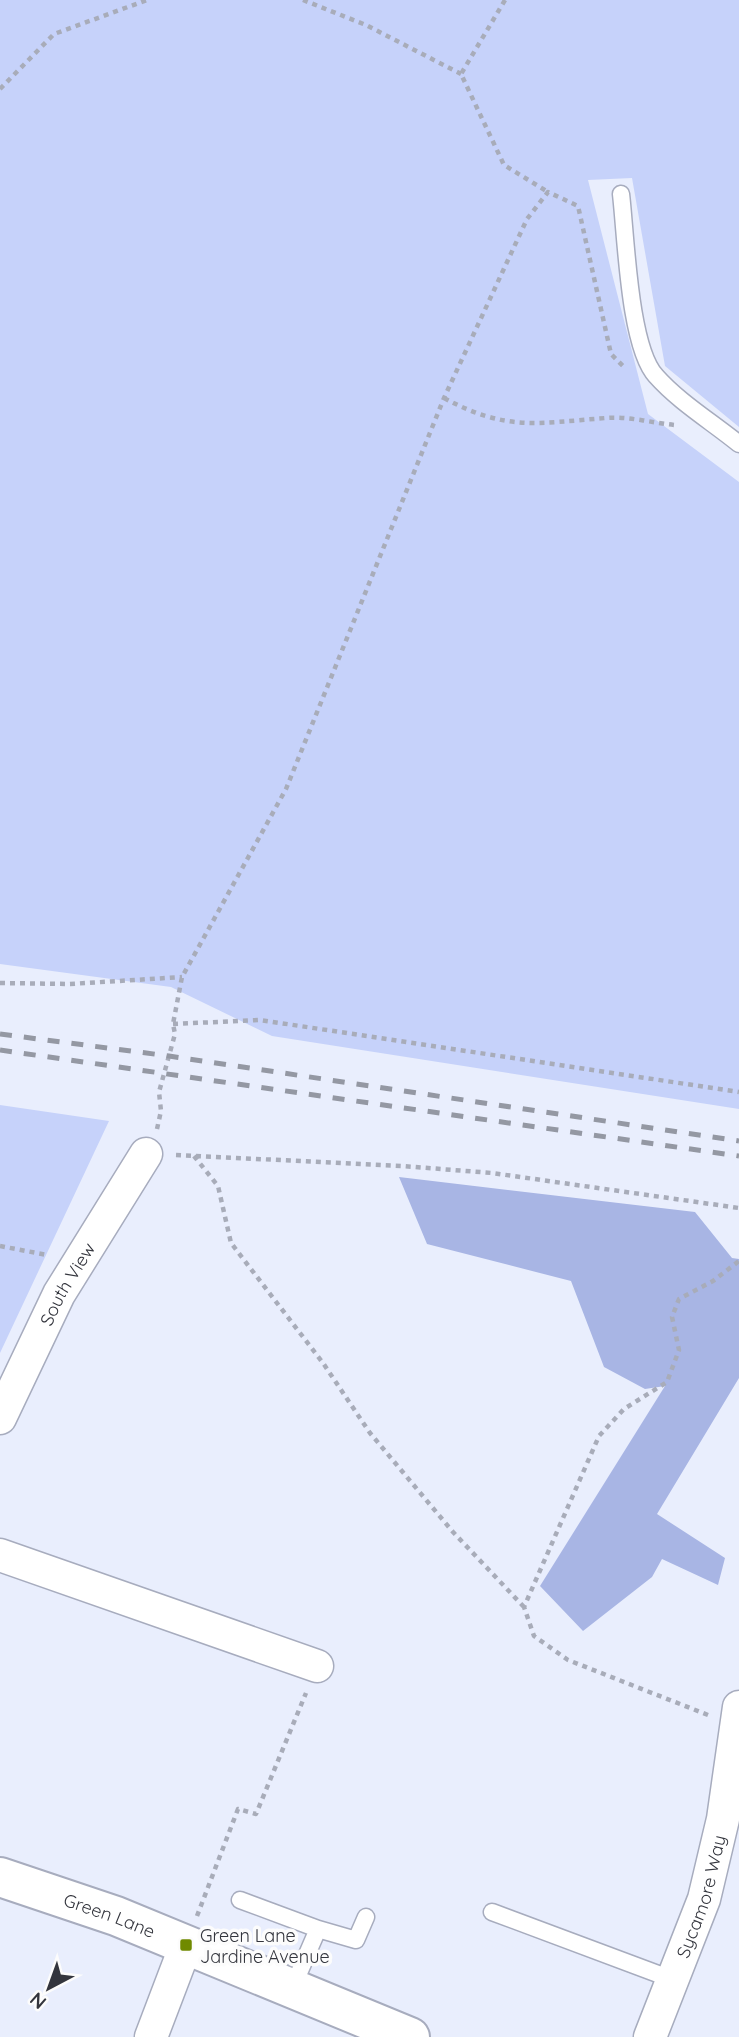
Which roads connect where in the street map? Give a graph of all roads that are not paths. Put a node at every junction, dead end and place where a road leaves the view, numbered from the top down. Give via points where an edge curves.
1 (621, 194) dead end
2 (739, 444) edge
3 (146, 1154) road end
4 (0, 1418) edge
5 (0, 1555) edge
6 (317, 1666) road end
7 (737, 1716) edge
8 (734, 1778) edge
9 (0, 1878) edge
10 (240, 1900) dead end
11 (492, 1912) dead end
12 (366, 1917) dead end
13 (318, 1929) junction
14 (186, 1945) junction
15 (674, 1980) junction
16 (292, 1989) junction
17 (151, 2037) edge
18 (410, 2037) edge
19 (650, 2037) edge

1 - 2 lane via 635,318 645,360 656,376
3 - 4 street, South View via 59,1294
5 - 6 street
7 - 8 street, Sycamore Way
8 - 15 street, Sycamore Way via 704,1899
9 - 14 main road, Green Lane via 116,1916
10 - 13 lane
11 - 15 lane
12 - 13 lane via 356,1940
13 - 16 lane
14 - 16 main road, Green Lane
14 - 17 street
15 - 19 street, Sycamore Way
16 - 18 main road, Green Lane

